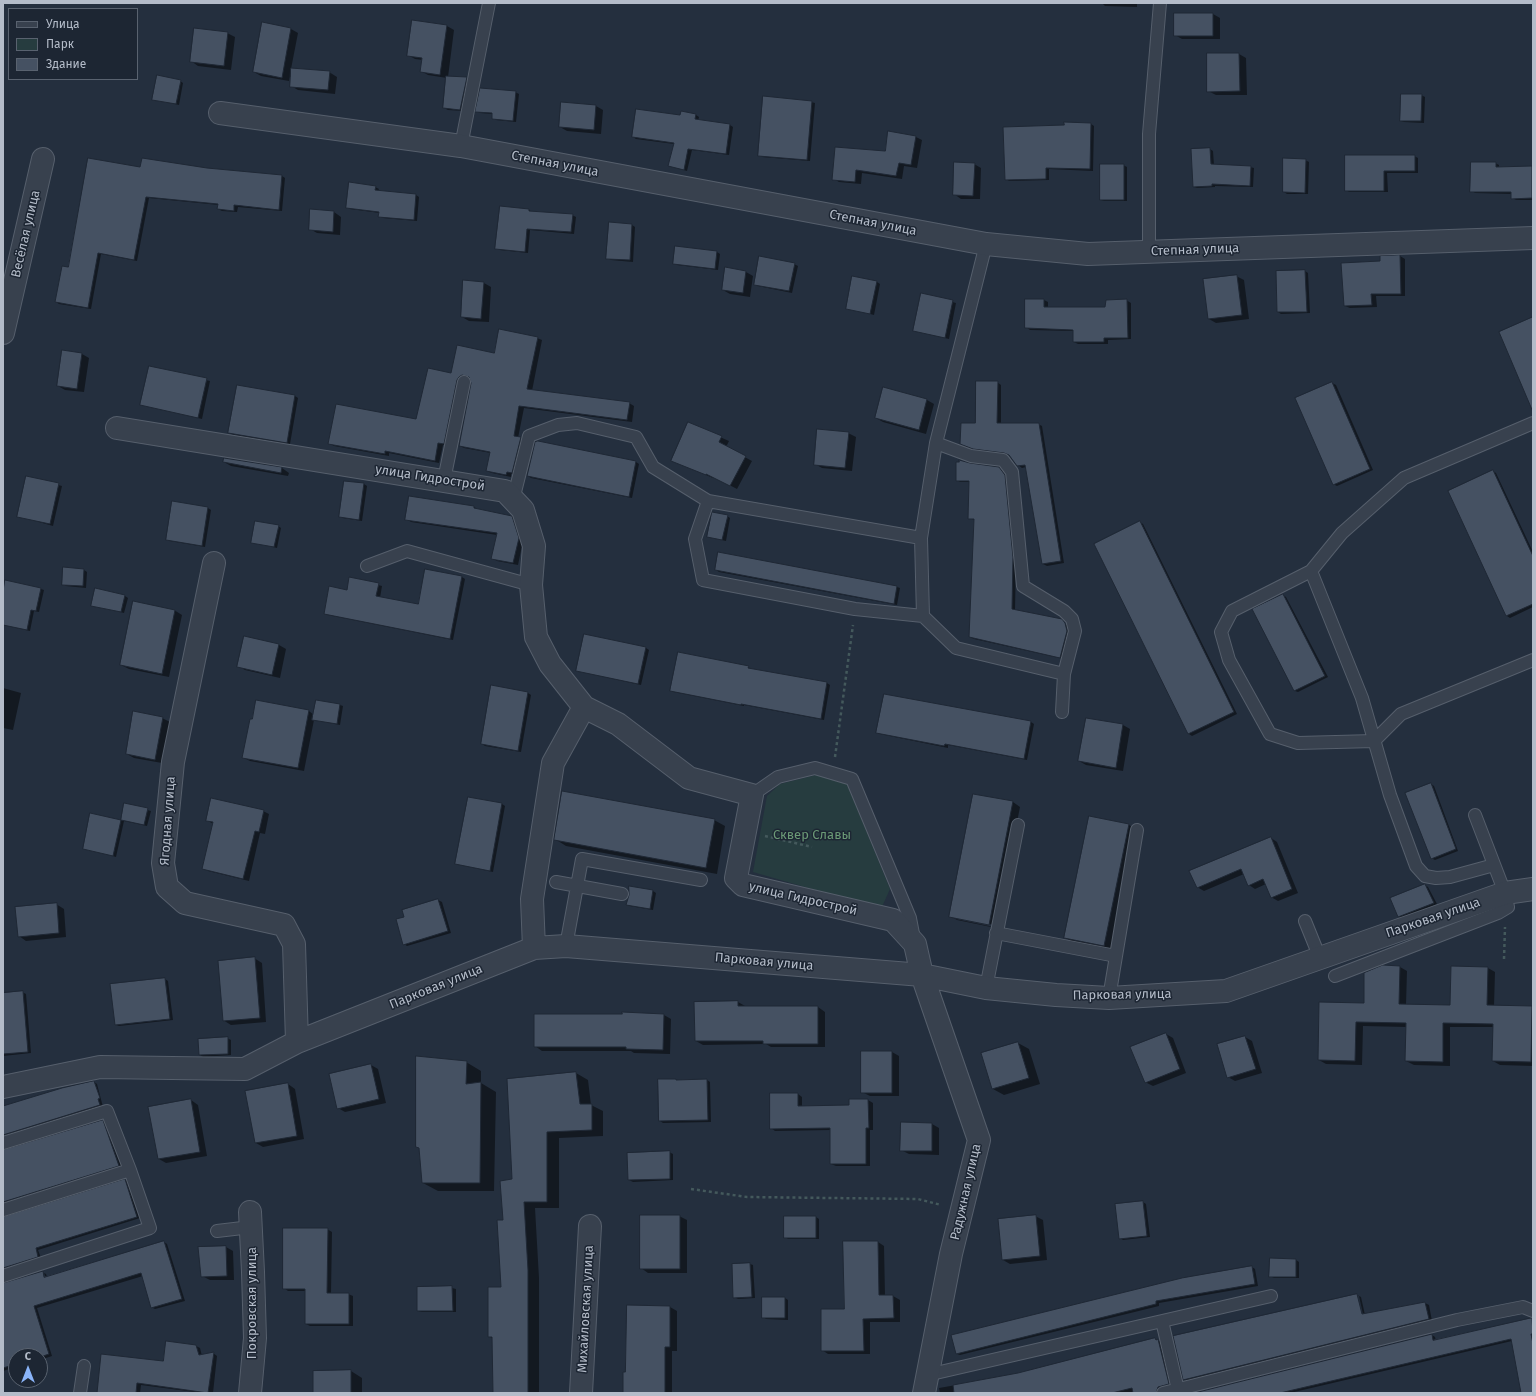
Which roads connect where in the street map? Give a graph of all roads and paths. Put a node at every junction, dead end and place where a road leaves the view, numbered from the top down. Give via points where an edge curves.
1 (489, 3) edge
2 (1160, 3) edge
3 (220, 112) dead end
4 (460, 146) junction
5 (43, 159) dead end
6 (1533, 238) edge
7 (986, 244) junction
8 (1149, 252) junction
9 (3, 333) edge
10 (464, 382) dead end
11 (1533, 422) edge
12 (117, 428) dead end
13 (936, 443) junction
14 (444, 480) junction
15 (513, 500) junction
16 (708, 501) junction
17 (921, 538) junction
18 (214, 563) dead end
19 (367, 566) dead end
20 (1311, 571) junction
21 (531, 585) junction
22 (855, 609) junction
23 (923, 616) junction
24 (1533, 660) edge
25 (1064, 674) junction
26 (584, 707) junction
27 (1062, 712) dead end
28 (1374, 741) junction
29 (833, 773) junction
30 (752, 795) junction
31 (1475, 816) dead end
32 (1018, 825) dead end
33 (1137, 830) dead end
34 (745, 831) junction
35 (812, 847) dead end
36 (1494, 865) junction
37 (701, 880) dead end
38 (556, 882) dead end
39 (577, 886) junction
40 (1533, 889) edge
41 (622, 894) dead end
42 (1507, 900) junction
43 (1305, 921) dead end
44 (996, 933) junction
45 (915, 944) junction
46 (566, 946) junction
47 (534, 948) junction
48 (1116, 956) junction
49 (1320, 958) junction
50 (1504, 959) dead end
51 (922, 974) junction
52 (1335, 976) dead end
53 (986, 988) junction
54 (1109, 998) junction
55 (297, 1042) junction
56 (3, 1087) edge
57 (3, 1143) edge
58 (130, 1170) junction
59 (692, 1189) dead end
60 (3, 1210) edge
61 (962, 1211) junction
62 (251, 1219) joint
63 (590, 1226) dead end
64 (217, 1231) dead end
65 (3, 1276) edge
66 (1271, 1296) dead end
67 (1533, 1311) edge
68 (1162, 1321) junction
69 (84, 1366) dead end
70 (926, 1384) edge
71 (1178, 1390) junction
72 (80, 1393) edge
73 (250, 1393) edge
74 (581, 1393) edge
75 (1163, 1393) edge

1 - 4 lane
2 - 8 lane via 1149,134
3 - 4 street, Степная улица
4 - 7 street, Степная улица
5 - 9 street, Весёлая улица
6 - 8 street, Степная улица
7 - 8 street, Степная улица via 1088,254
7 - 13 lane
10 - 14 lane
11 - 20 lane via 1404,478 1342,533
12 - 14 street, улица Гидрострой
13 - 17 lane
13 - 25 lane via 971,456 1003,460 1012,472 1022,586 1064,611 1072,620 1075,631
14 - 15 street, улица Гидрострой via 505,490
15 - 16 lane via 529,436 558,425 578,423 636,437 653,467
15 - 21 street, улица Гидрострой via 523,510 534,546
16 - 17 lane
16 - 22 lane via 695,539 703,580
17 - 23 lane
18 - 55 street, Ягодная улица via 173,762 163,863 167,887 185,903 284,925 294,944
19 - 21 lane via 407,551
20 - 28 lane via 1362,698
20 - 28 lane via 1232,611 1221,632 1229,660 1270,734 1298,743
21 - 26 street, улица Гидрострой via 536,637 550,664
22 - 23 lane
22 - 29 path
23 - 25 lane via 956,648
24 - 28 lane via 1401,714
25 - 27 lane
26 - 30 street, улица Гидрострой via 618,724 689,778
26 - 47 street via 553,763 532,899
28 - 36 lane via 1390,795 1416,866 1425,876 1450,877
29 - 30 lane via 816,768 778,777
29 - 45 lane via 852,779 910,918
30 - 34 street, улица Гидрострой
31 - 36 lane
32 - 44 lane
33 - 48 lane
34 - 35 path
34 - 45 street, улица Гидрострой via 736,878 743,885 893,920
36 - 42 lane
37 - 39 lane via 582,859
38 - 39 lane
39 - 41 lane
39 - 46 lane
40 - 42 street, Парковая улица
42 - 49 street, Парковая улица
42 - 50 path
42 - 52 lane via 1498,913
43 - 49 lane
44 - 48 lane
44 - 53 lane
45 - 51 street, улица Гидрострой
46 - 47 street, Парковая улица
46 - 51 street, Парковая улица
47 - 55 street, Парковая улица
48 - 54 lane
49 - 54 street, Парковая улица via 1226,991
51 - 53 street, Парковая улица
51 - 61 street, Радужная улица via 979,1140
53 - 54 street, Парковая улица
55 - 56 street, Парковая улица via 245,1069 100,1067
57 - 58 lane via 107,1111
58 - 60 lane
58 - 65 lane via 150,1228
59 - 61 path via 747,1197 918,1199
61 - 70 street, Радужная улица via 951,1254
62 - 64 lane
62 - 73 street, Покровская улица via 255,1338
63 - 74 street, Михайловская улица
66 - 68 lane
67 - 71 lane via 1523,1307 1457,1320
68 - 70 lane
68 - 71 lane
69 - 72 lane
71 - 75 lane

